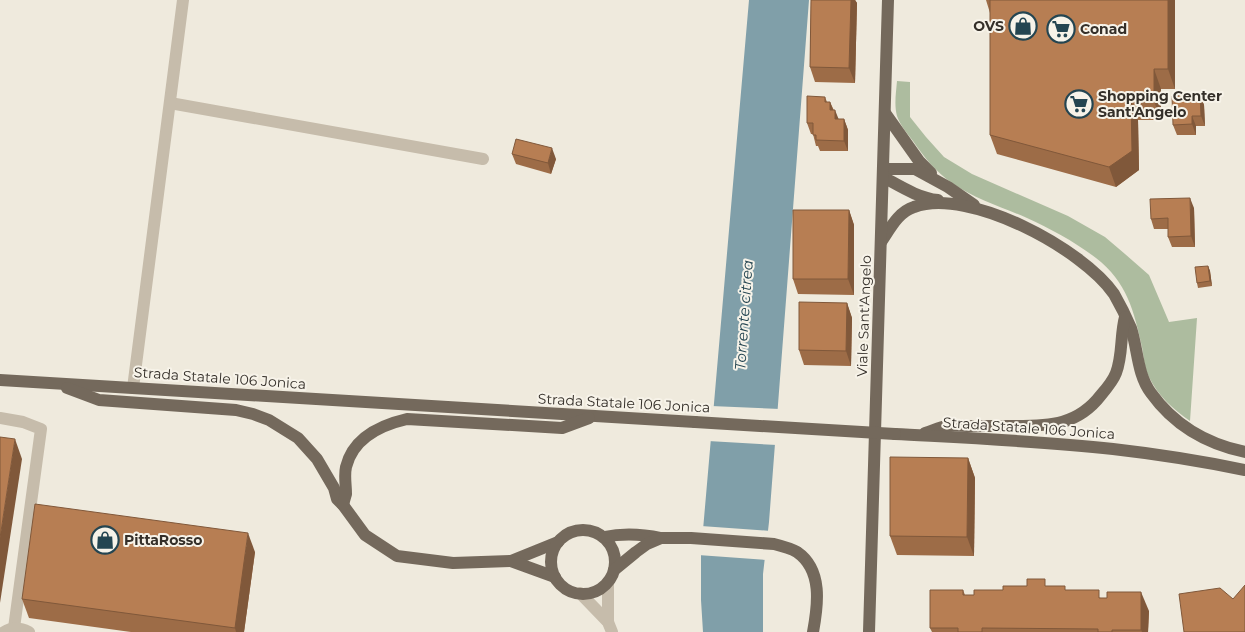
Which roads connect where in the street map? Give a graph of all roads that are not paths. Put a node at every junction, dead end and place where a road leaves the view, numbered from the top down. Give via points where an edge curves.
1 (183, 0) edge
2 (888, 0) edge
3 (170, 103) junction
4 (885, 113) junction
5 (483, 159) dead end
6 (883, 173) junction
7 (948, 187) junction
8 (944, 203) junction
9 (982, 210) junction
10 (881, 242) junction
11 (1125, 317) junction
12 (0, 380) edge
13 (56, 383) junction
14 (133, 388) junction
15 (594, 416) junction
16 (0, 418) edge
17 (918, 435) junction
18 (1245, 452) edge
19 (1245, 470) edge
20 (343, 505) junction
21 (604, 537) junction
22 (661, 538) junction
23 (558, 542) junction
24 (511, 561) junction
25 (614, 570) junction
26 (555, 577) junction
27 (608, 582) junction
28 (580, 593) junction
29 (610, 627) edge
30 (9, 630) edge
31 (29, 632) edge
32 (813, 632) edge
33 (869, 632) edge

1 - 3 street
2 - 4 main road, Viale Sant'Angelo
3 - 5 street
3 - 14 street
4 - 6 main road, Viale Sant'Angelo
4 - 7 main road via 924,168
6 - 7 main road via 915,169
6 - 8 main road via 894,183
6 - 10 main road, Viale Sant'Angelo
7 - 9 main road
8 - 9 main road
8 - 10 main road via 913,207 893,224
9 - 11 main road via 1048,240 1076,257 1100,277
10 - 33 main road, Viale Sant'Angelo
11 - 17 main road via 1115,375 1096,402 1076,417 1048,426 946,426
11 - 18 main road via 1141,374 1150,392 1166,411 1198,436
12 - 13 main road, Strada Statale 106 Jonica
13 - 14 main road, Strada Statale 106 Jonica
13 - 20 main road via 99,400 236,410 269,420 307,446 334,488 336,499
14 - 15 main road, Strada Statale 106 Jonica
15 - 17 main road, Strada Statale 106 Jonica, bridge
15 - 20 main road via 562,428 393,422 368,435 353,451 346,468
16 - 30 street via 41,429
17 - 19 main road, Strada Statale 106 Jonica via 1112,449
20 - 24 main road via 365,535 397,556 453,563
21 - 22 main road via 633,534
21 - 23 main road via 595,532 575,531
21 - 25 main road via 614,552
22 - 25 main road
22 - 32 main road via 774,544 796,552 813,572 817,588
23 - 24 main road
23 - 26 main road via 551,559
24 - 26 main road
25 - 27 main road
26 - 28 main road via 570,591
27 - 28 main road via 590,593
27 - 29 street
28 - 29 street
30 - 31 street via 21,628

